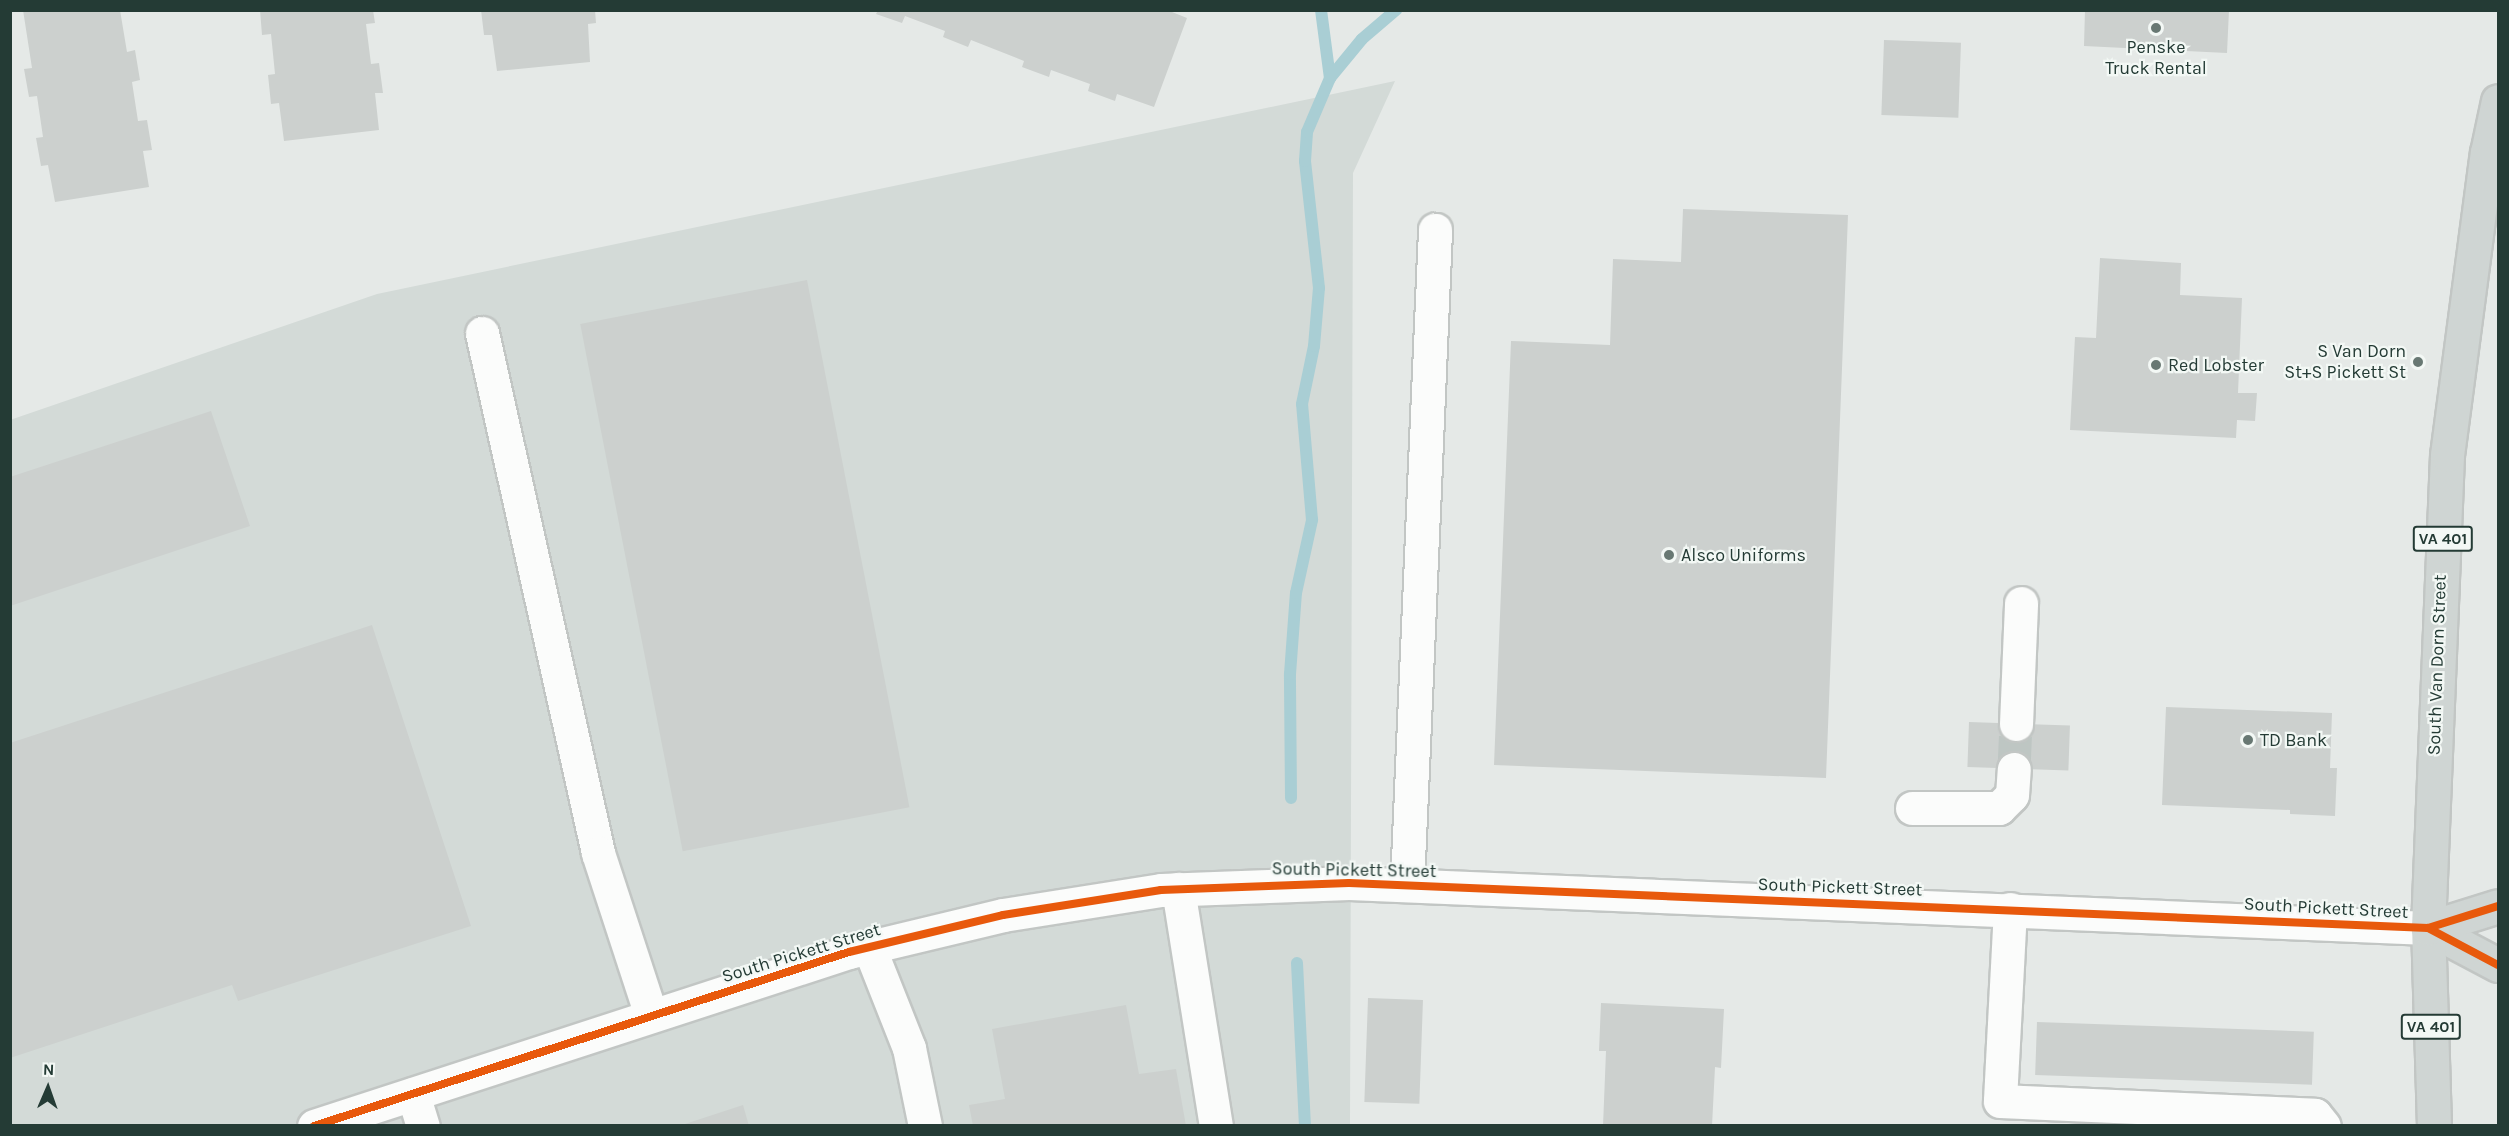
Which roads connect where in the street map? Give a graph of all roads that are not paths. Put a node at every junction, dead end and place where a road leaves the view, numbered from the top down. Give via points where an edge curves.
1 (2499, 100) edge
2 (1435, 230) dead end
3 (482, 333) dead end
4 (2021, 603) dead end
5 (2016, 724) tunnel mouth
6 (2014, 769) tunnel mouth
7 (1912, 808) dead end
8 (1407, 885) junction
9 (1178, 889) junction
10 (2499, 906) edge
11 (2010, 909) junction
12 (2428, 928) junction
13 (869, 947) junction
14 (2499, 965) edge
15 (651, 1015) junction
16 (413, 1094) junction
17 (2015, 1114) edge
18 (314, 1125) edge
19 (423, 1125) edge
20 (925, 1125) edge
21 (1216, 1125) edge
22 (2324, 1125) edge
23 (2434, 1125) edge

1 - 12 main road, South Van Dorn Street / VA 401 via 2487,153 2447,455
2 - 8 street
3 - 15 street via 598,852
4 - 5 street
6 - 7 street via 2012,795 1999,808
8 - 9 street, South Pickett Street via 1292,882
8 - 11 street, South Pickett Street
9 - 13 street, South Pickett Street via 1014,912
9 - 21 street
10 - 12 main road, South Pickett Street
11 - 12 street, South Pickett Street
11 - 17 street via 2000,1101
12 - 14 main road, South Pickett Street
12 - 23 main road, South Van Dorn Street / VA 401
13 - 15 street, South Pickett Street
13 - 20 street via 909,1048
15 - 16 street, South Pickett Street
16 - 18 street, South Pickett Street
16 - 19 street
17 - 22 street via 2315,1115

